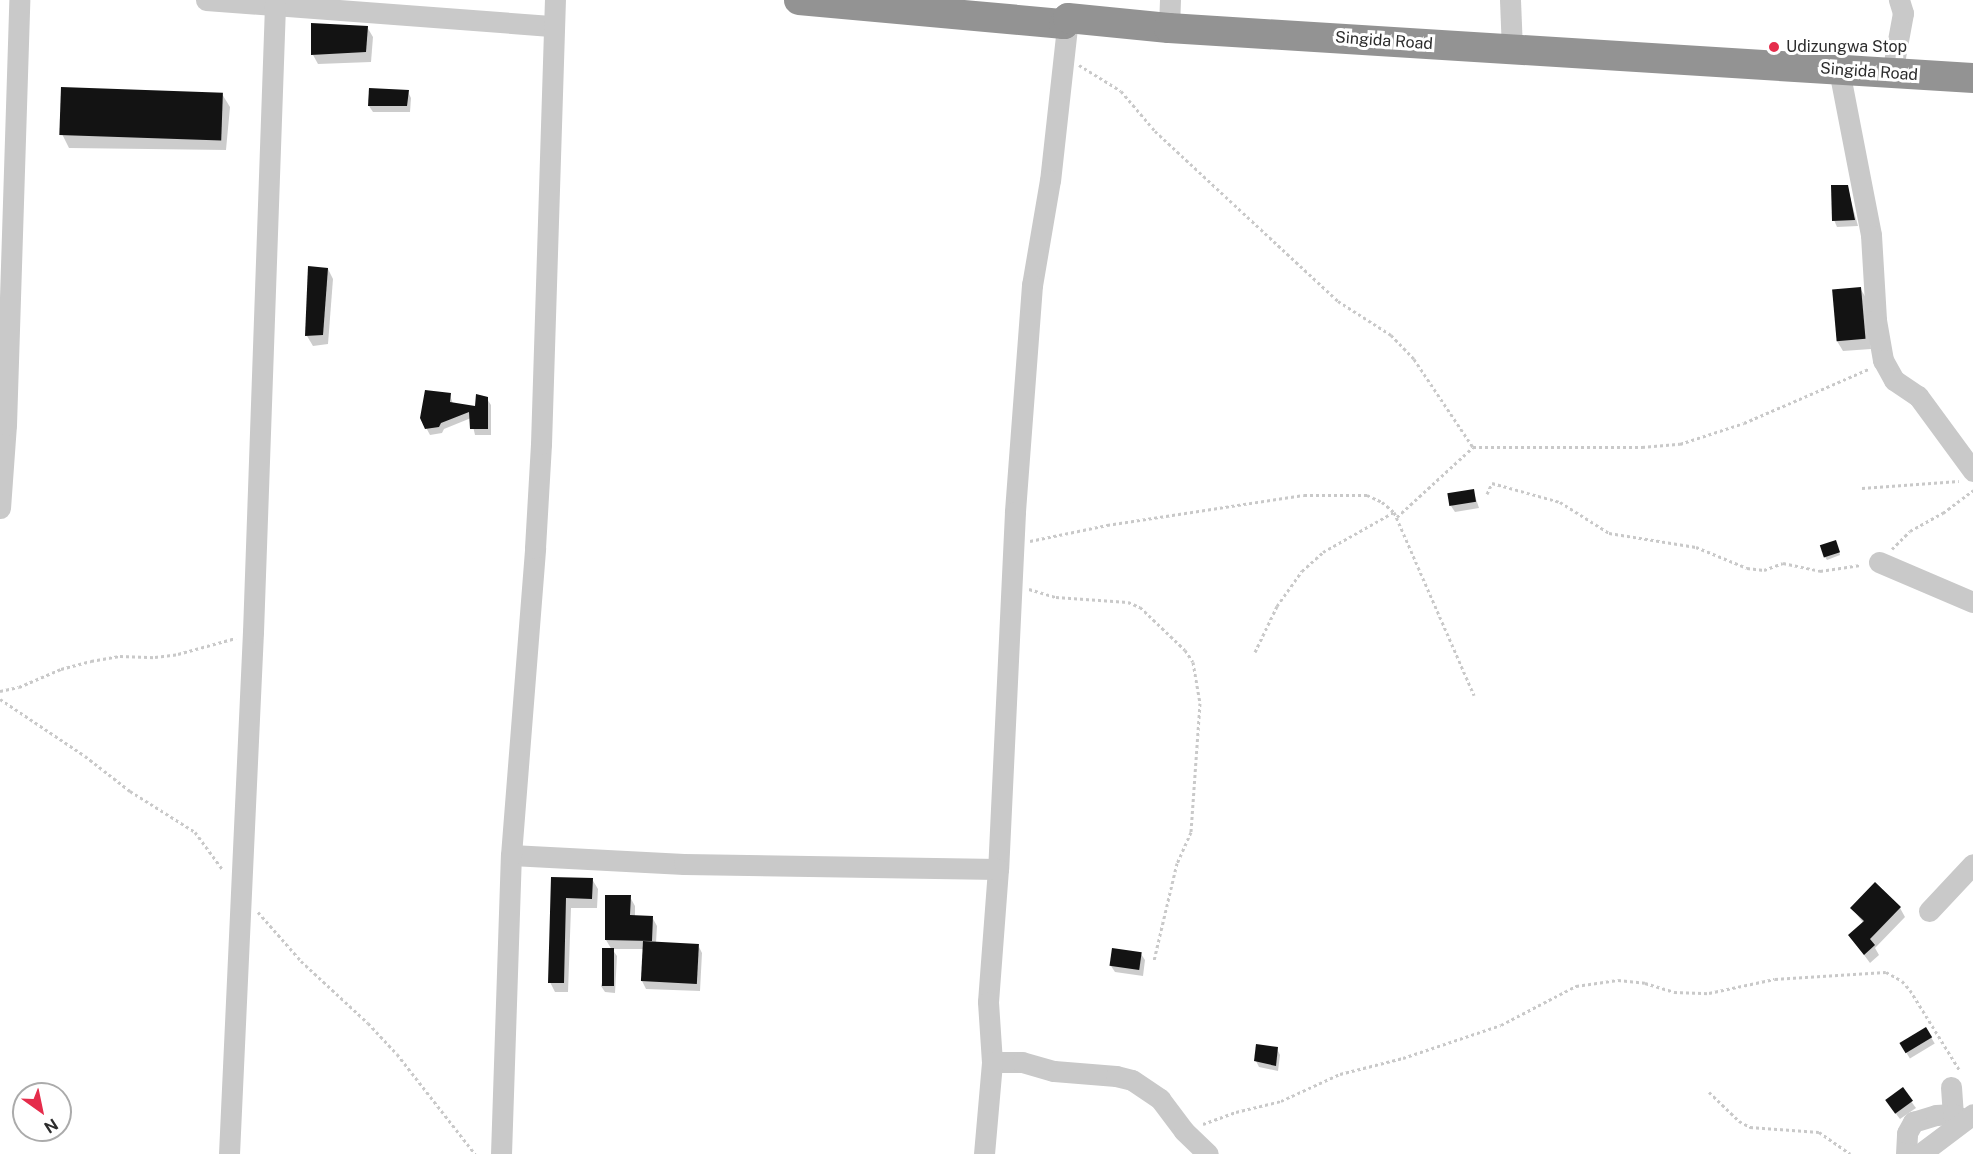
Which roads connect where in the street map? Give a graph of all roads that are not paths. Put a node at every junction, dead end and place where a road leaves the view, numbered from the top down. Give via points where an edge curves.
1 (19, 0) edge
2 (206, 0) edge
3 (555, 0) edge
4 (799, 0) edge
5 (1510, 0) edge
6 (1899, 0) edge
7 (275, 5) junction
8 (1066, 14) edge
9 (1170, 14) edge
10 (554, 26) junction
11 (1512, 49) junction
12 (1839, 70) junction
13 (1892, 73) junction
14 (1973, 78) edge
15 (1969, 476) edge
16 (0, 508) edge
17 (1879, 562) road end
18 (1973, 602) edge
19 (511, 855) junction
20 (1973, 864) edge
21 (998, 869) junction
22 (1929, 911) dead end
23 (992, 1062) junction
24 (1956, 1079) road end
25 (1963, 1116) edge
26 (229, 1154) edge
27 (501, 1154) edge
28 (984, 1154) edge
29 (1208, 1154) edge
30 (1906, 1154) edge
31 (1920, 1154) edge

1 - 16 street
2 - 7 street
3 - 10 street
4 - 8 highway, Singida Road
5 - 11 street
6 - 13 street via 1903,13
7 - 10 street
7 - 26 street via 253,632
8 - 9 highway, Singida Road
8 - 21 street via 1065,56 1050,180 1032,285 1010,583
9 - 11 highway, Singida Road
10 - 19 street via 536,548
11 - 12 highway, Singida Road
12 - 13 highway, Singida Road
12 - 15 street via 1871,235 1876,320 1883,360 1894,380 1918,396
13 - 14 highway, Singida Road
17 - 18 street
19 - 21 street via 684,864
19 - 27 street
20 - 22 street
21 - 23 street via 988,1002
23 - 28 street
23 - 29 street via 1022,1062 1054,1071 1132,1080 1160,1099
24 - 25 street
25 - 30 street via 1936,1115 1913,1122 1907,1132
25 - 31 street

